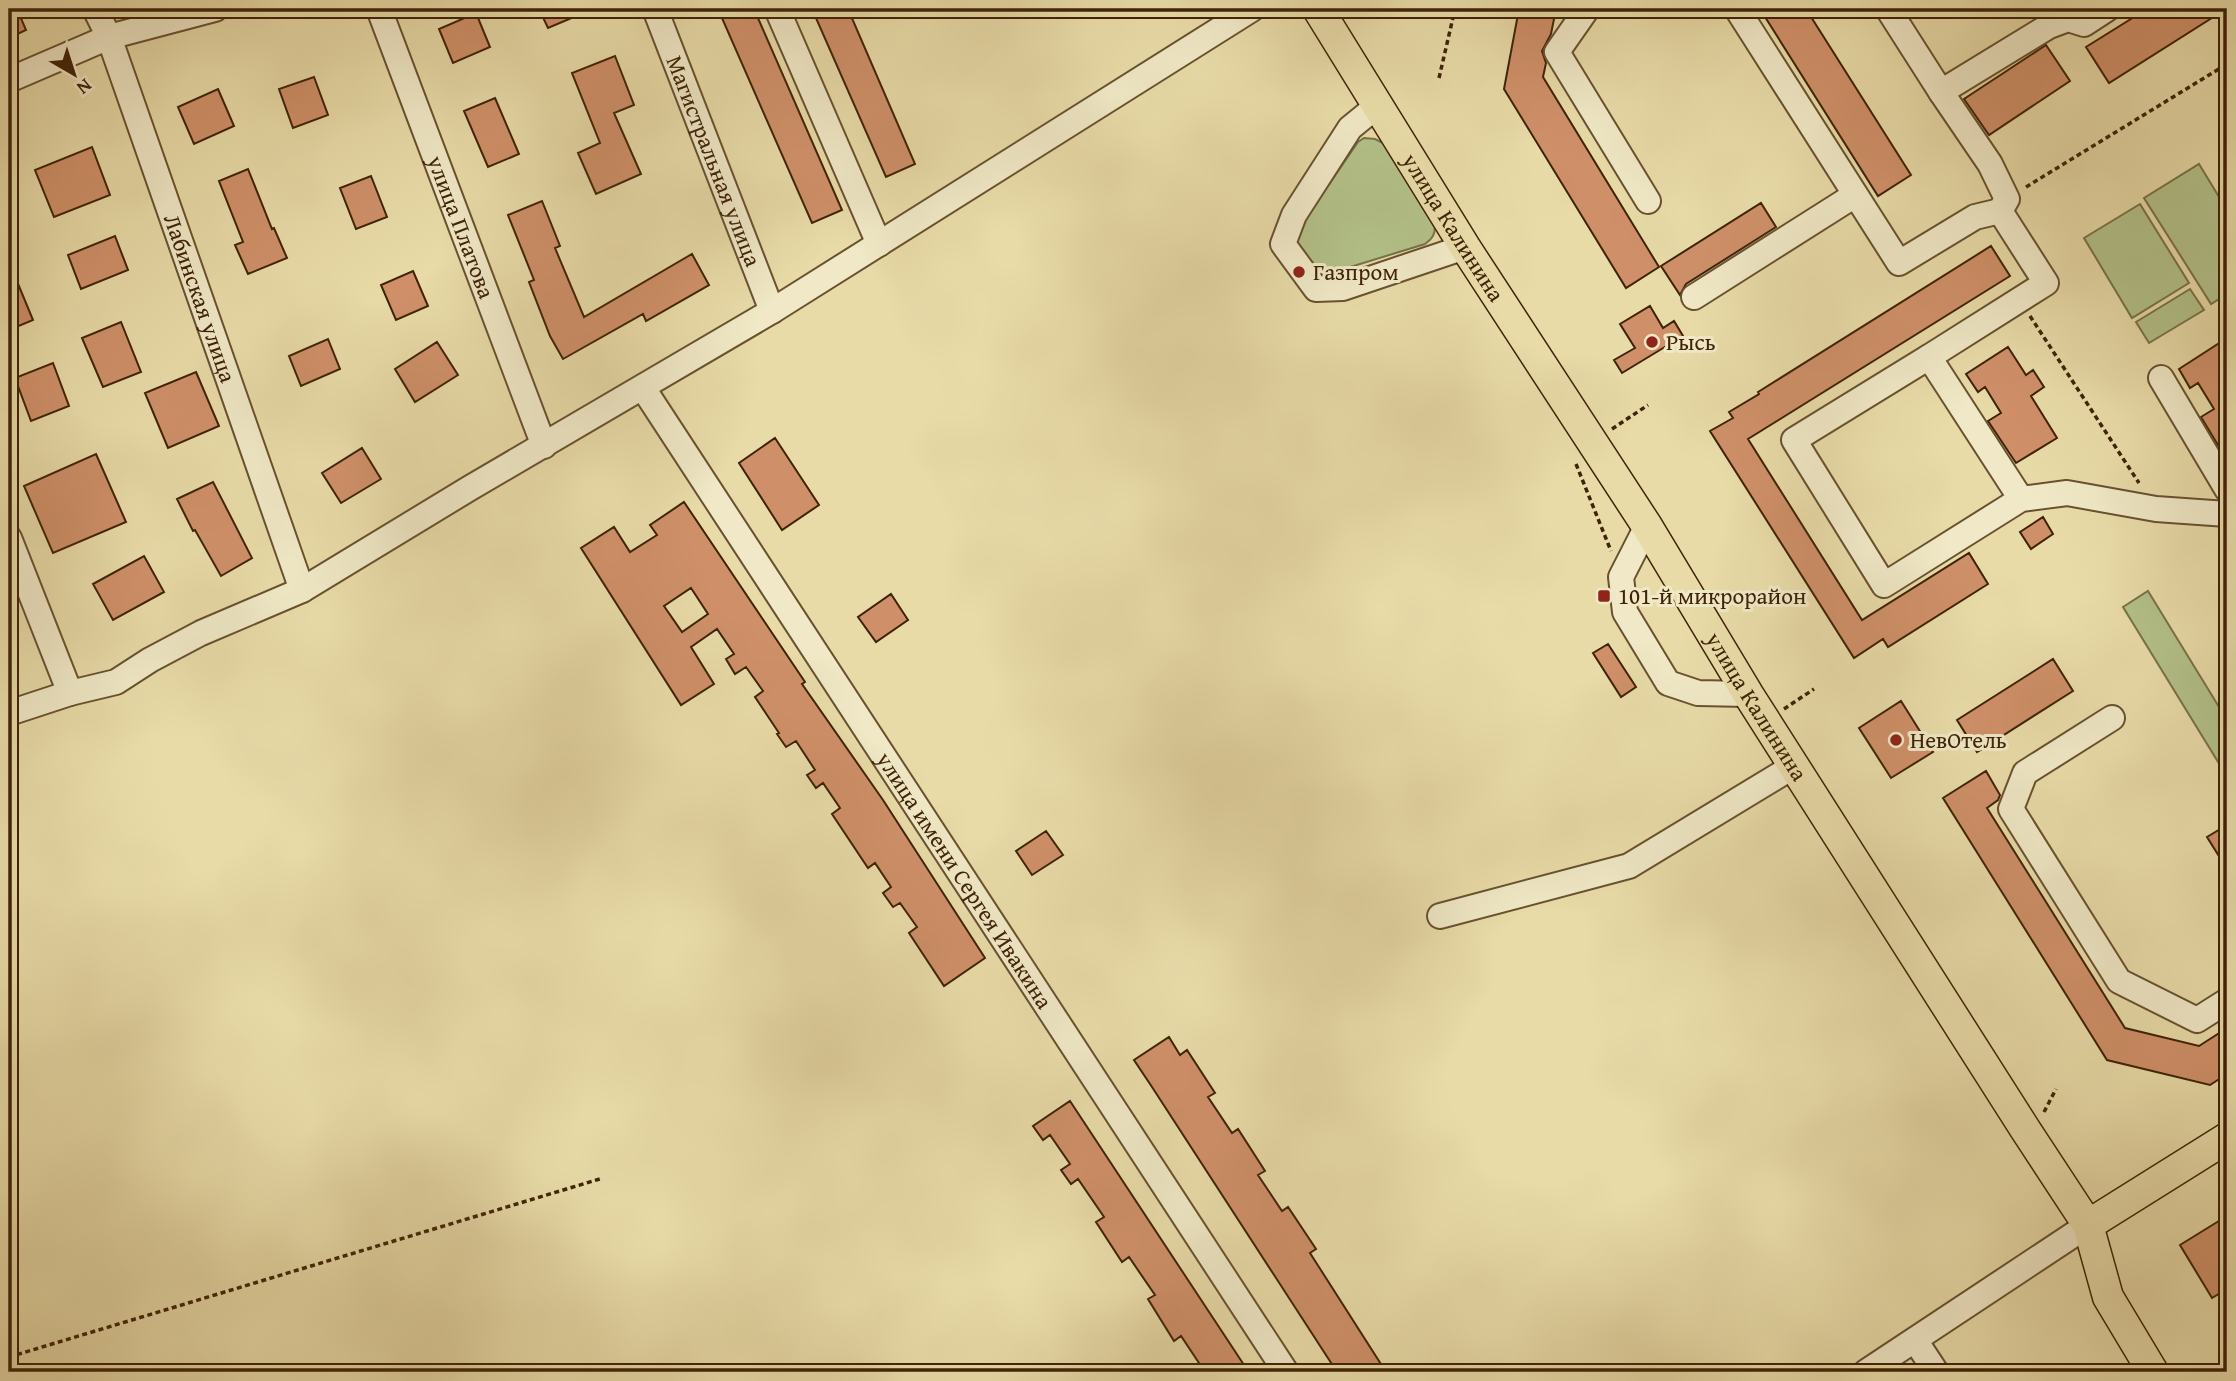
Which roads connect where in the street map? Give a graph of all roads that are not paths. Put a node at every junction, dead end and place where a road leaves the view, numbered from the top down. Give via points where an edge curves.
1 (95, 9) edge
2 (215, 9) edge
3 (379, 9) edge
4 (655, 9) edge
5 (777, 9) edge
6 (1252, 9) edge
7 (1318, 9) edge
8 (1587, 9) edge
9 (1737, 9) edge
10 (1888, 9) edge
11 (2107, 9) edge
12 (108, 37) junction
13 (9, 80) edge
14 (1941, 92) junction
15 (1377, 106) junction
16 (1855, 195) junction
17 (1648, 201) dead end
18 (2003, 205) junction
19 (879, 244) junction
20 (1465, 247) junction
21 (1694, 297) dead end
22 (772, 311) junction
23 (1929, 357) junction
24 (2161, 378) dead end
25 (643, 388) junction
26 (544, 446) junction
27 (2227, 489) edge
28 (2021, 499) junction
29 (2227, 514) edge
30 (1647, 526) junction
31 (9, 538) edge
32 (302, 590) junction
33 (70, 693) junction
34 (1748, 694) junction
35 (9, 713) edge
36 (2112, 718) dead end
37 (1794, 766) junction
38 (1440, 916) dead end
39 (2227, 1001) edge
40 (2227, 1138) edge
41 (2088, 1225) junction
42 (1915, 1340) junction
43 (1286, 1372) edge
44 (1866, 1372) edge
45 (1936, 1372) edge
46 (2153, 1372) edge

1 - 12 street, Лабинская улица
2 - 12 street
3 - 26 street, улица Платова
4 - 22 street, Магистральная улица
5 - 19 street
6 - 19 street
7 - 15 main road, улица Калинина
8 - 17 street via 1557,52
9 - 16 street
10 - 14 street
11 - 14 street via 2084,24 2068,19 2049,26
12 - 13 street
12 - 32 street, Лабинская улица
14 - 18 street via 1990,164
15 - 20 main road, улица Калинина
15 - 20 street via 1350,128 1294,215 1283,244 1316,289 1343,288
16 - 18 street via 1899,263
16 - 21 street
18 - 23 street via 2046,283
19 - 22 street
20 - 30 main road, улица Калинина
22 - 25 street
23 - 28 street
23 - 28 street via 1794,440 1884,585
24 - 27 street
25 - 26 street
25 - 43 street, улица имени Сергея Ивакина
26 - 32 street
28 - 29 street via 2067,492 2156,509
30 - 34 main road, улица Калинина
30 - 34 street via 1621,577 1625,612 1668,683 1698,693
31 - 33 street
32 - 33 street via 201,633 116,682
33 - 35 street
34 - 37 main road, улица Калинина
36 - 39 street via 2025,774 2011,809 2119,981 2197,1020
37 - 38 street via 1629,866
37 - 41 main road, улица Калинина
40 - 41 main road
41 - 42 street
41 - 46 main road, улица Калинина via 2108,1297
42 - 44 street
42 - 45 street

